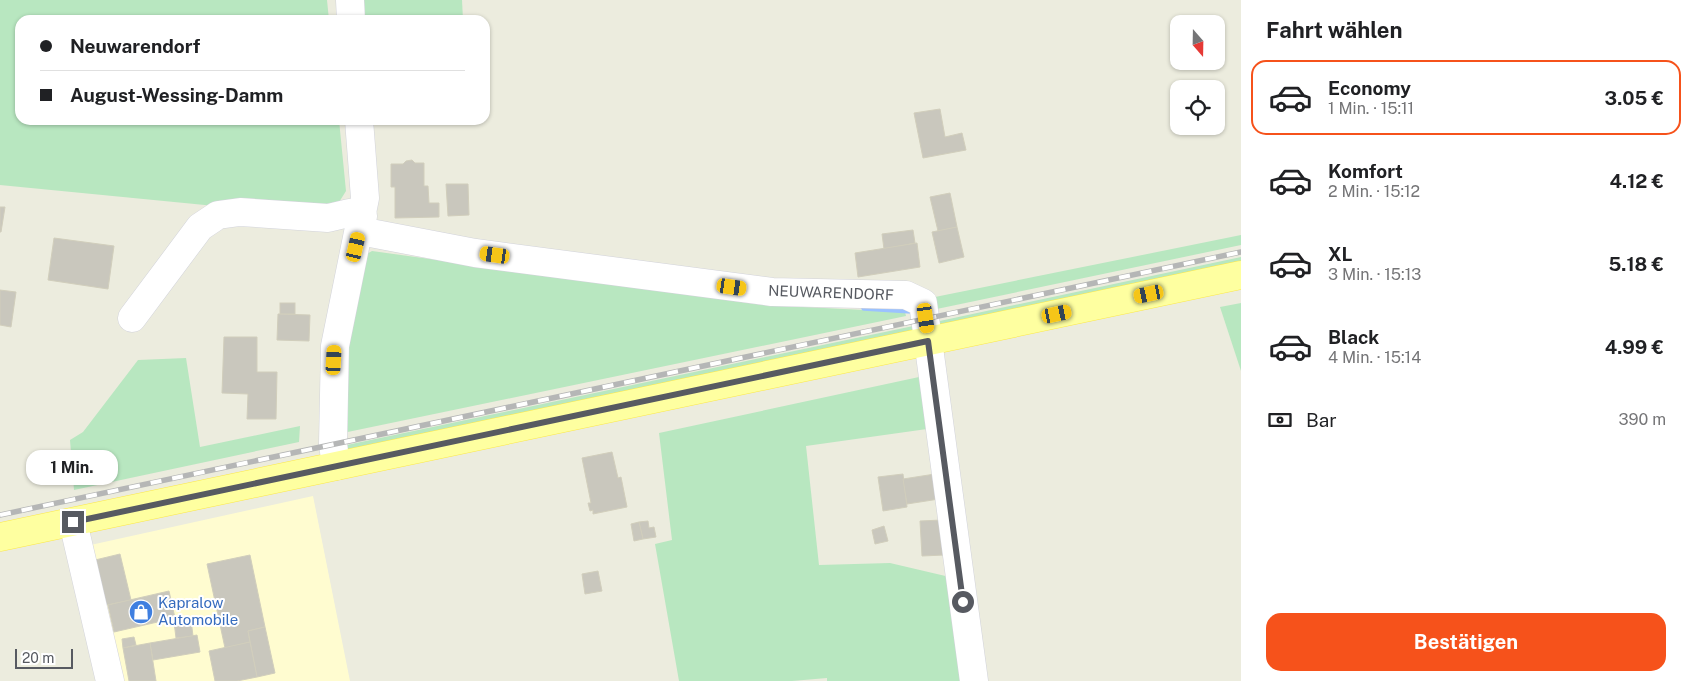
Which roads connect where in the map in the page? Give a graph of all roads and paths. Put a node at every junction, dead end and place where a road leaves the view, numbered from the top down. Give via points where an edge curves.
1 (350, 0) edge
2 (351, 15) edge
3 (359, 125) edge
4 (362, 223) junction
5 (1241, 275) edge
6 (132, 318) dead end
7 (928, 341) junction
8 (336, 466) junction
9 (73, 522) junction
10 (0, 537) edge
11 (110, 681) edge
12 (974, 681) edge

1 - 2 street
3 - 4 street via 366,198
4 - 6 street via 349,213 328,218 240,212 218,215 200,227
4 - 7 street, NEUWARENDORF via 475,253 772,292 906,295 923,303
4 - 8 street via 335,346 333,444
5 - 7 main road
7 - 8 main road
7 - 12 street, NEUWARENDORF
8 - 9 main road
9 - 10 main road
9 - 11 street

